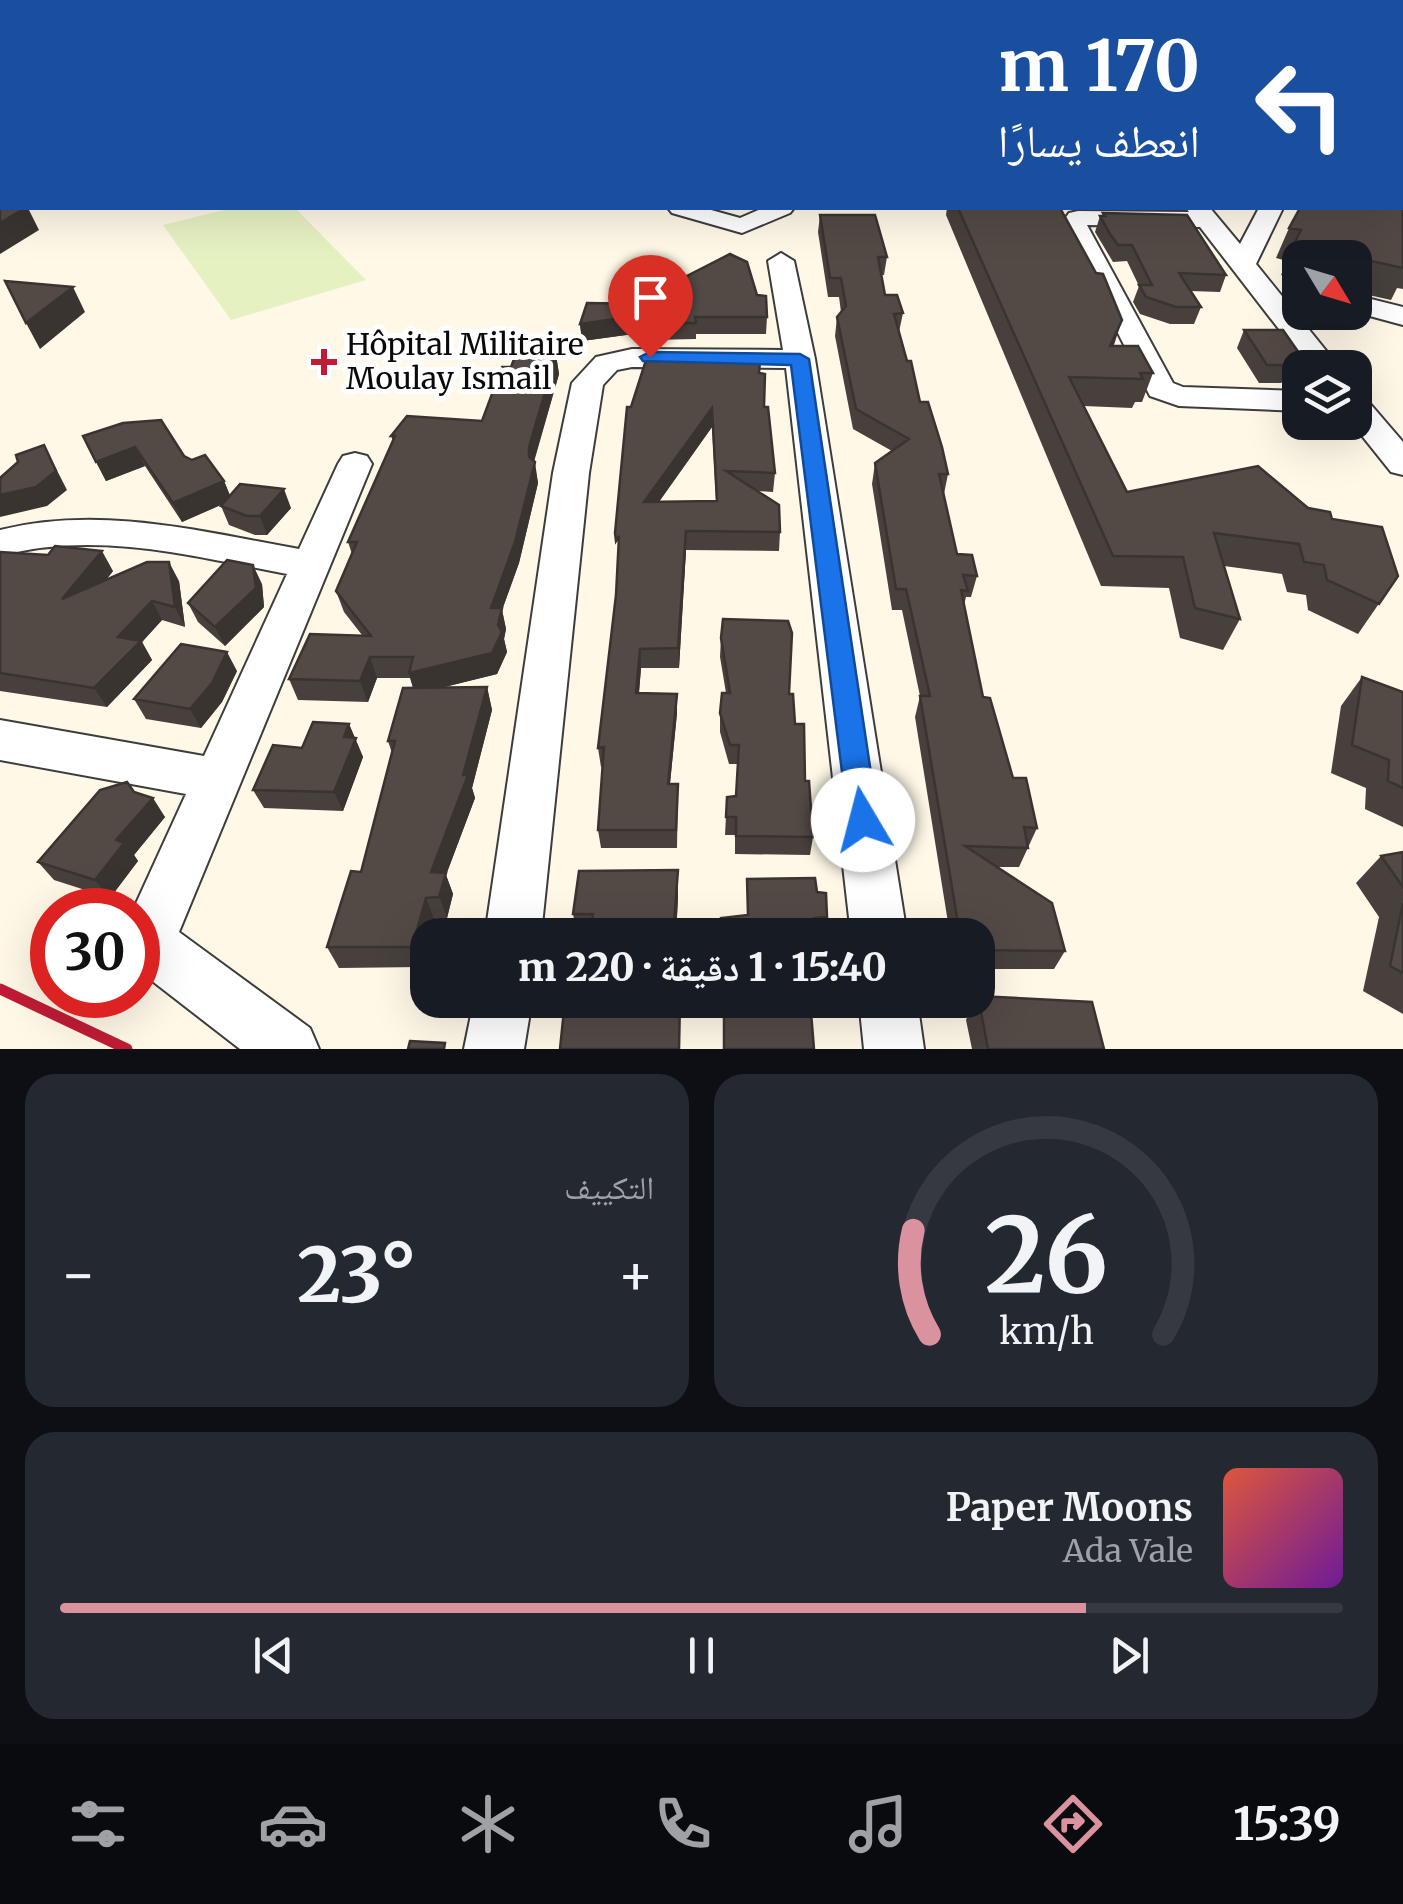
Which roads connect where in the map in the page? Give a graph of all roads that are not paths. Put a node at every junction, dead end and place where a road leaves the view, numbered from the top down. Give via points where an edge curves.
1 (687, 210) edge
2 (778, 210) edge
3 (1270, 210) edge
4 (1203, 214) edge
5 (781, 261) dead end
6 (1250, 270) junction
7 (1282, 283) edge
8 (1372, 308) edge
9 (1403, 316) edge
10 (1311, 350) edge
11 (800, 359) junction
12 (1282, 400) edge
13 (1372, 427) edge
14 (356, 464) dead end
15 (1403, 464) edge
16 (0, 542) edge
17 (312, 565) junction
18 (0, 740) edge
19 (216, 779) junction
20 (515, 918) edge
21 (877, 918) edge
22 (499, 1018) edge
23 (890, 1018) edge
24 (289, 1049) edge
25 (494, 1049) edge
26 (894, 1049) edge

1 - 2 street via 742,226
3 - 6 street
4 - 6 street
4 - 12 street via 1096,216 1074,223 1161,389 1192,398
5 - 11 street
6 - 7 street
6 - 10 street
8 - 9 street
11 - 20 street via 632,358 606,362 592,376 572,473
11 - 21 street
13 - 15 street
14 - 17 street
16 - 17 street via 73,530
17 - 19 street
18 - 19 street
19 - 24 street via 152,939 168,961
22 - 25 street
23 - 26 street

